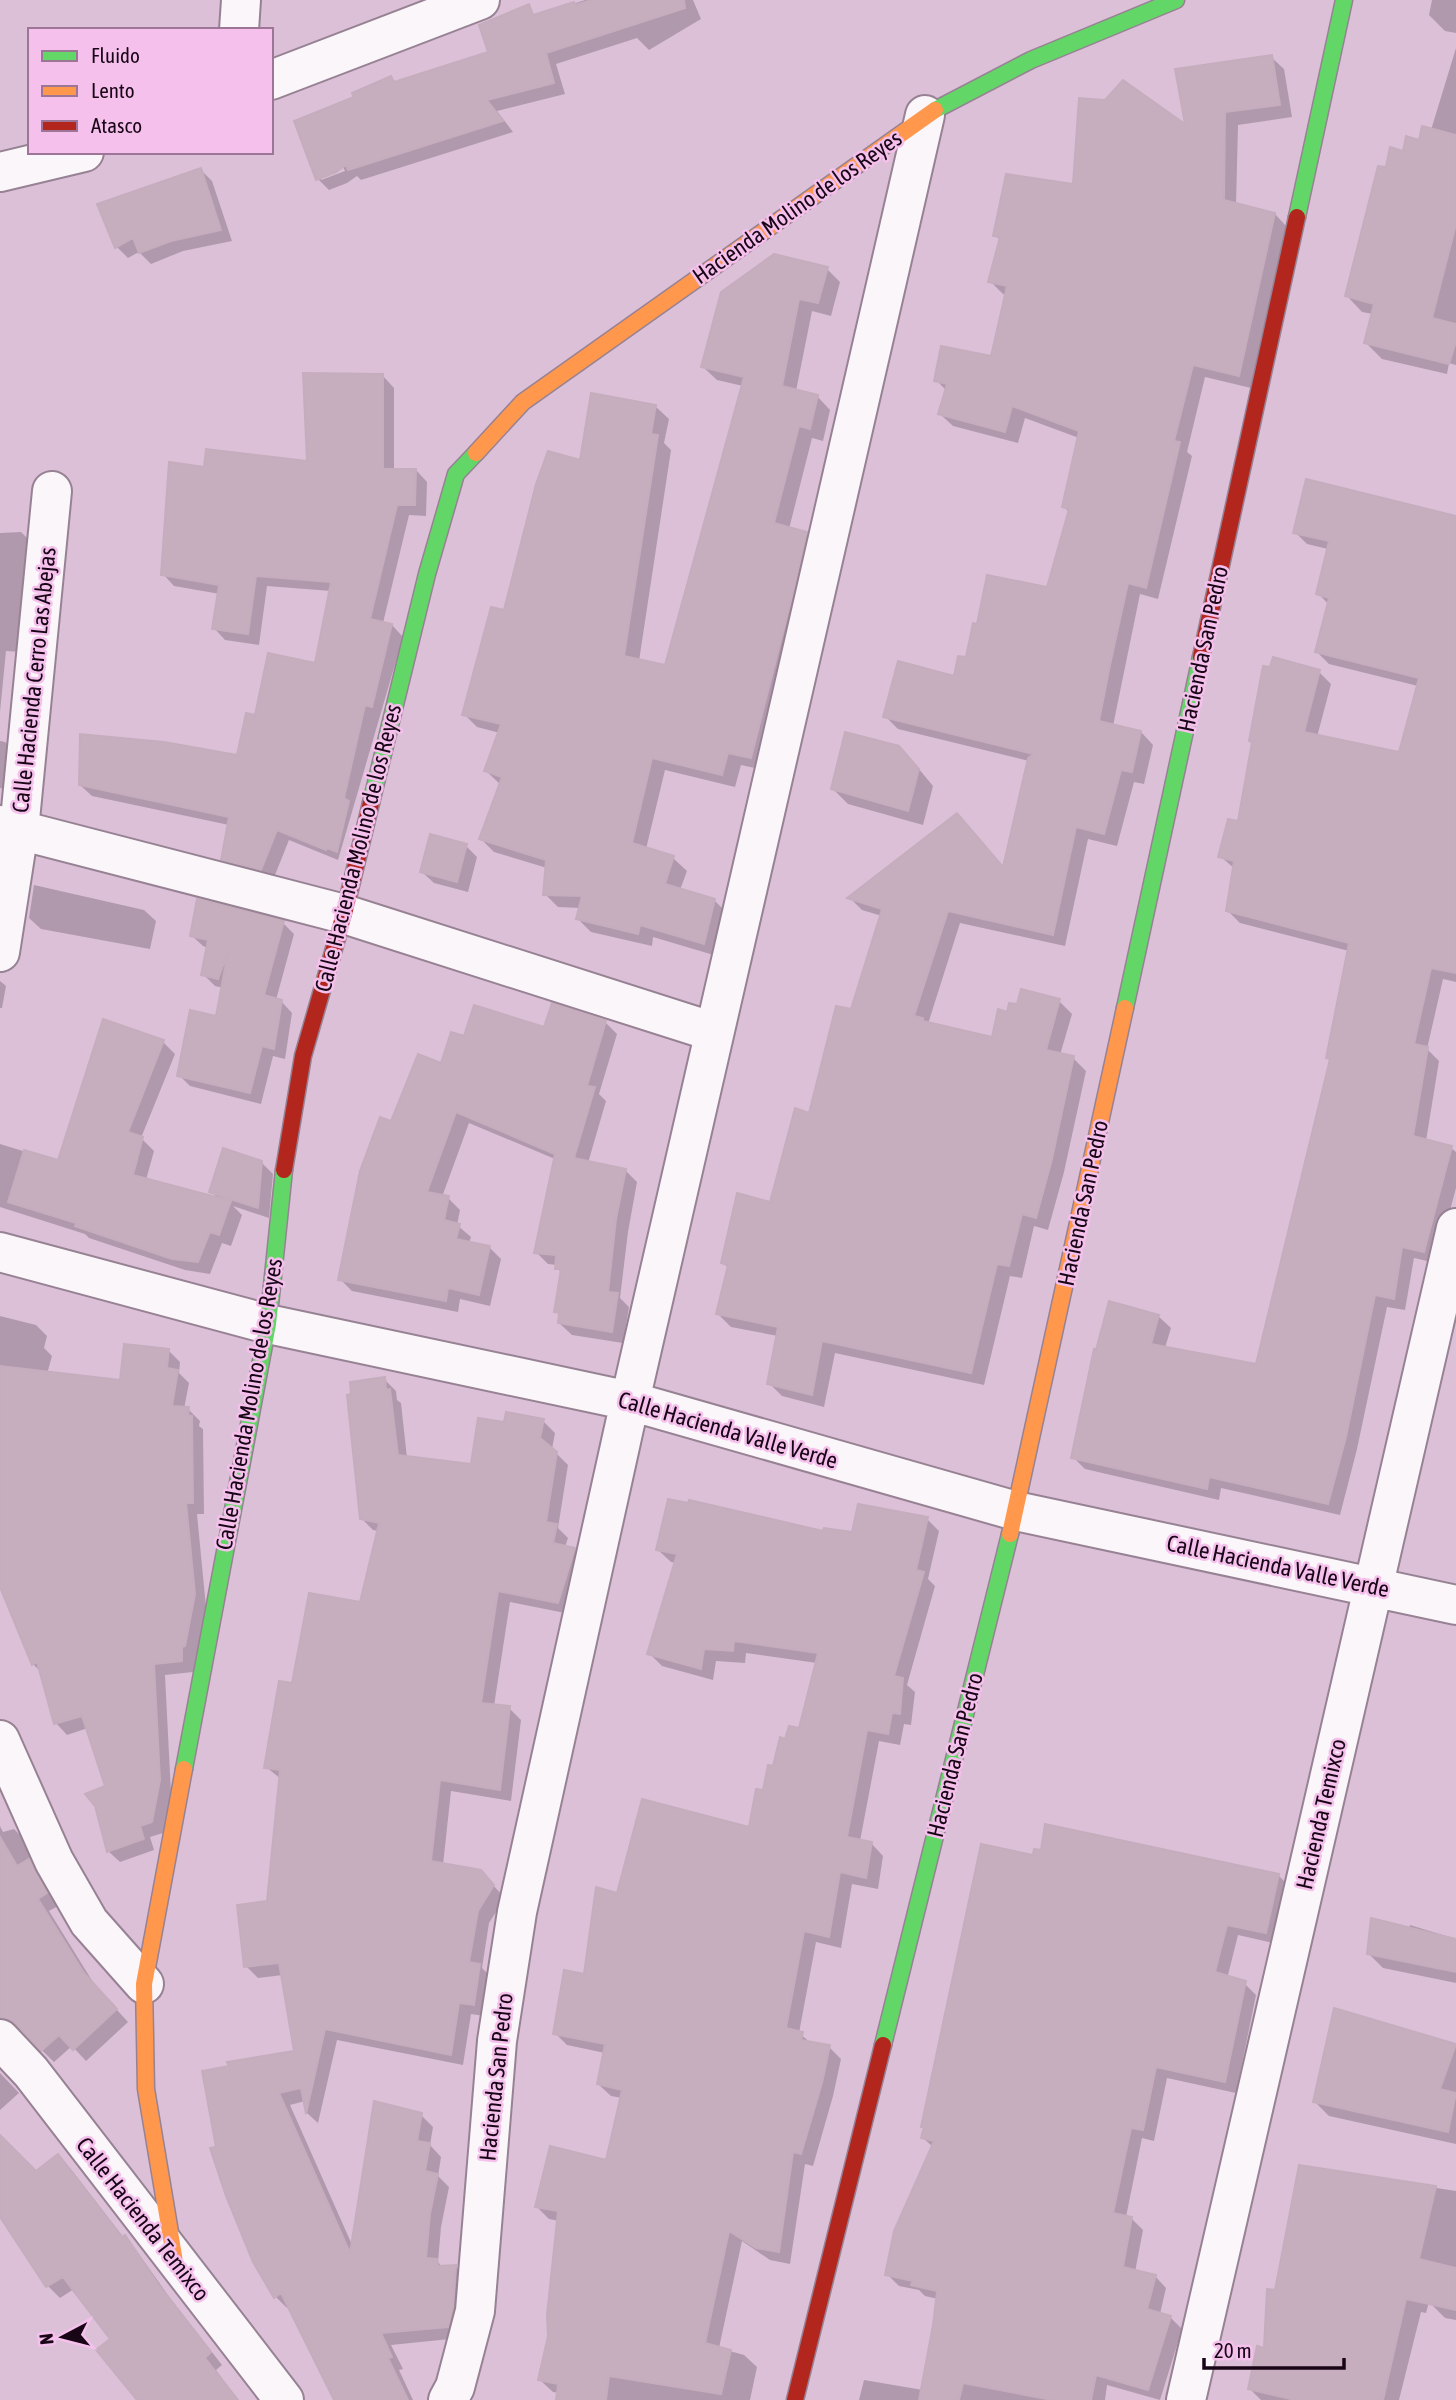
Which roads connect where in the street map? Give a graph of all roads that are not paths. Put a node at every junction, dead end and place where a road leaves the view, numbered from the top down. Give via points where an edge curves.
1 (241, 0) edge
2 (480, 0) edge
3 (1176, 0) edge
4 (1344, 0) edge
5 (239, 28) edge
6 (273, 79) edge
7 (925, 115) junction
8 (76, 154) edge
9 (0, 172) edge
10 (456, 474) joint
11 (52, 491) dead end
12 (10, 828) edge
13 (344, 914) junction
14 (0, 952) edge
15 (714, 1032) junction
16 (1456, 1228) edge
17 (0, 1252) edge
18 (268, 1324) junction
19 (630, 1401) junction
20 (1016, 1511) junction
21 (1374, 1586) junction
22 (1456, 1605) edge
23 (0, 1740) edge
24 (144, 1984) junction
25 (0, 2039) edge
26 (175, 2262) junction
27 (284, 2400) edge
28 (449, 2400) edge
29 (795, 2400) edge
30 (1186, 2400) edge

1 - 5 street
2 - 6 street
3 - 7 street, Hacienda Molino de los Reyes via 1031,60
4 - 20 street, Hacienda San Pedro
7 - 10 street, Hacienda Molino de los Reyes via 523,402
7 - 15 street, Hacienda San Pedro
8 - 9 street
10 - 13 street, Calle Hacienda Molino de los Reyes
11 - 12 street, Calle Hacienda Cerro Las Abejas
12 - 13 street
12 - 14 street, Calle Hacienda Cerro Las Abejas
13 - 15 street
13 - 18 street, Calle Hacienda Molino de los Reyes via 303,1056
15 - 19 street, Hacienda San Pedro
16 - 21 street, Hacienda Temixco
17 - 18 street, Calle Hacienda Valle Verde
18 - 19 street, Calle Hacienda Valle Verde
18 - 24 street, Calle Hacienda Molino de los Reyes
19 - 20 street, Calle Hacienda Valle Verde
19 - 28 street, Hacienda San Pedro via 517,1912 497,2041 475,2311
20 - 21 street, Calle Hacienda Valle Verde
20 - 29 street, Hacienda San Pedro
21 - 22 street, Calle Hacienda Valle Verde
21 - 30 street, Hacienda Temixco
23 - 24 street via 54,1861 89,1922
24 - 26 street, Calle Hacienda Molino de los Reyes via 146,2089
25 - 26 street, Calle Hacienda Temixco via 31,2072
26 - 27 street, Calle Hacienda Temixco

